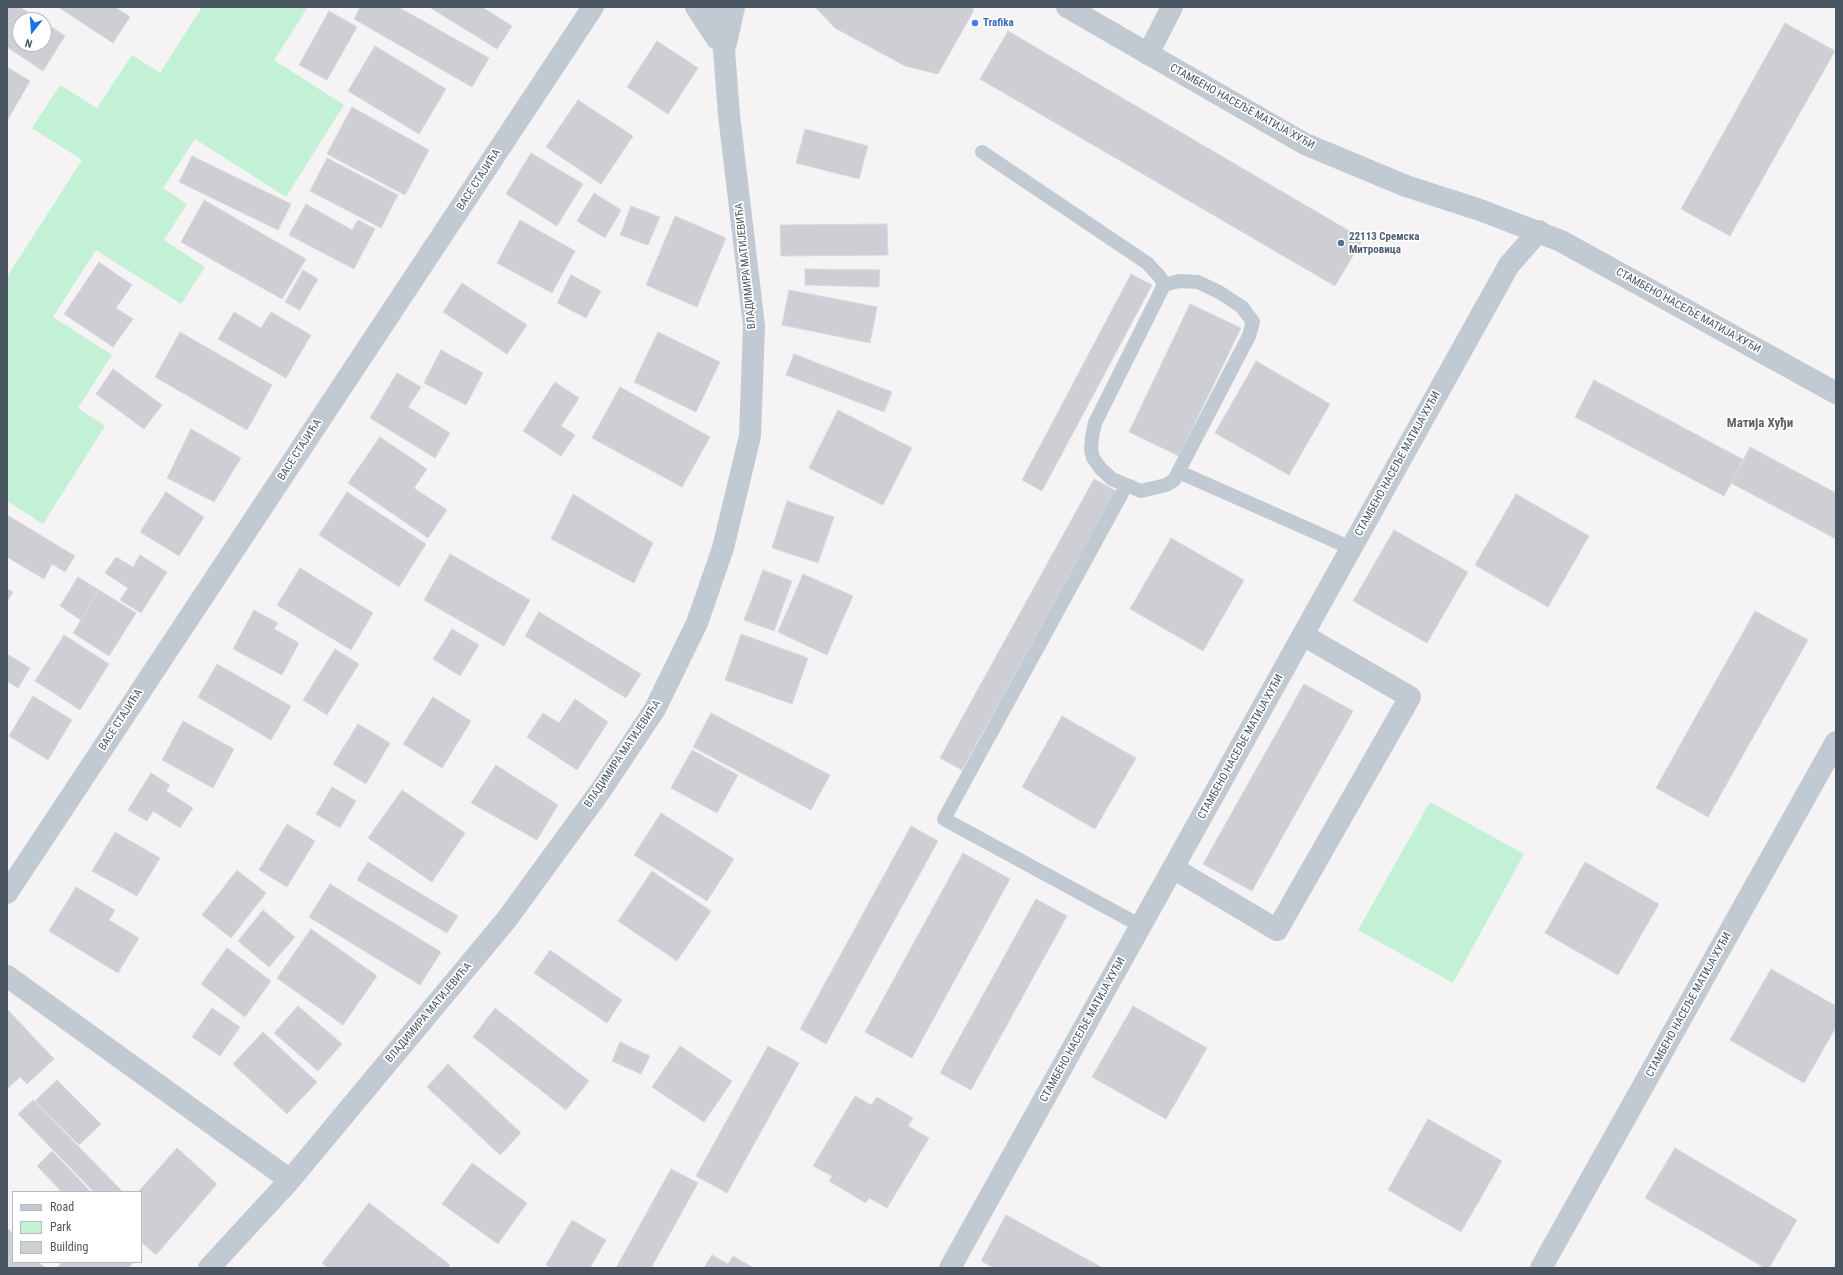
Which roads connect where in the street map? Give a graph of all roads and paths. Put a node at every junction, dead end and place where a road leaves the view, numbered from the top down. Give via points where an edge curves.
1 (593, 7) edge
2 (696, 7) edge
3 (716, 7) edge
4 (734, 7) edge
5 (1068, 7) edge
6 (1172, 7) edge
7 (724, 50) junction
8 (1148, 54) junction
9 (982, 152) dead end
10 (1539, 231) junction
11 (1164, 285) junction
12 (1836, 393) edge
13 (1179, 472) junction
14 (1126, 486) junction
15 (1351, 548) junction
16 (1303, 635) junction
17 (1836, 742) edge
18 (1173, 868) junction
19 (7, 893) edge
20 (1141, 926) junction
21 (7, 976) edge
22 (290, 1180) junction
23 (209, 1268) edge
24 (950, 1268) edge
25 (1541, 1268) edge

1 - 19 street, ВАСЕ СТАЈИЋА
2 - 7 street
3 - 7 street, ВЛАДИМИРА МАТИЈЕВИЋА
4 - 7 street, ВЛАДИМИРА МАТИЈЕВИЋА
5 - 8 street, СТАМБЕНО НАСЕЉЕ МАТИЈА ХУЂИ
6 - 8 street
7 - 22 street, ВЛАДИМИРА МАТИЈЕВИЋА via 729,115 754,326 750,436 723,548 697,623 655,709 601,790 507,919
8 - 10 street, СТАМБЕНО НАСЕЉЕ МАТИЈА ХУЂИ via 1306,144 1406,186
9 - 11 lane via 1147,263
10 - 12 street, СТАМБЕНО НАСЕЉЕ МАТИЈА ХУЂИ
10 - 15 street, СТАМБЕНО НАСЕЉЕ МАТИЈА ХУЂИ via 1509,265
11 - 13 lane via 1180,281 1198,282 1242,307 1253,322 1249,336
11 - 14 lane via 1096,423 1092,437 1093,458 1112,479
13 - 14 lane via 1174,480 1153,489 1141,491
13 - 15 lane
14 - 20 lane via 944,819
15 - 16 street, СТАМБЕНО НАСЕЉЕ МАТИЈА ХУЂИ
16 - 18 street, СТАМБЕНО НАСЕЉЕ МАТИЈА ХУЂИ
16 - 18 street via 1410,697 1277,930
17 - 25 street, СТАМБЕНО НАСЕЉЕ МАТИЈА ХУЂИ
18 - 20 street, СТАМБЕНО НАСЕЉЕ МАТИЈА ХУЂИ
20 - 24 street, СТАМБЕНО НАСЕЉЕ МАТИЈА ХУЂИ
21 - 22 street
22 - 23 street, ВЛАДИМИРА МАТИЈЕВИЋА

